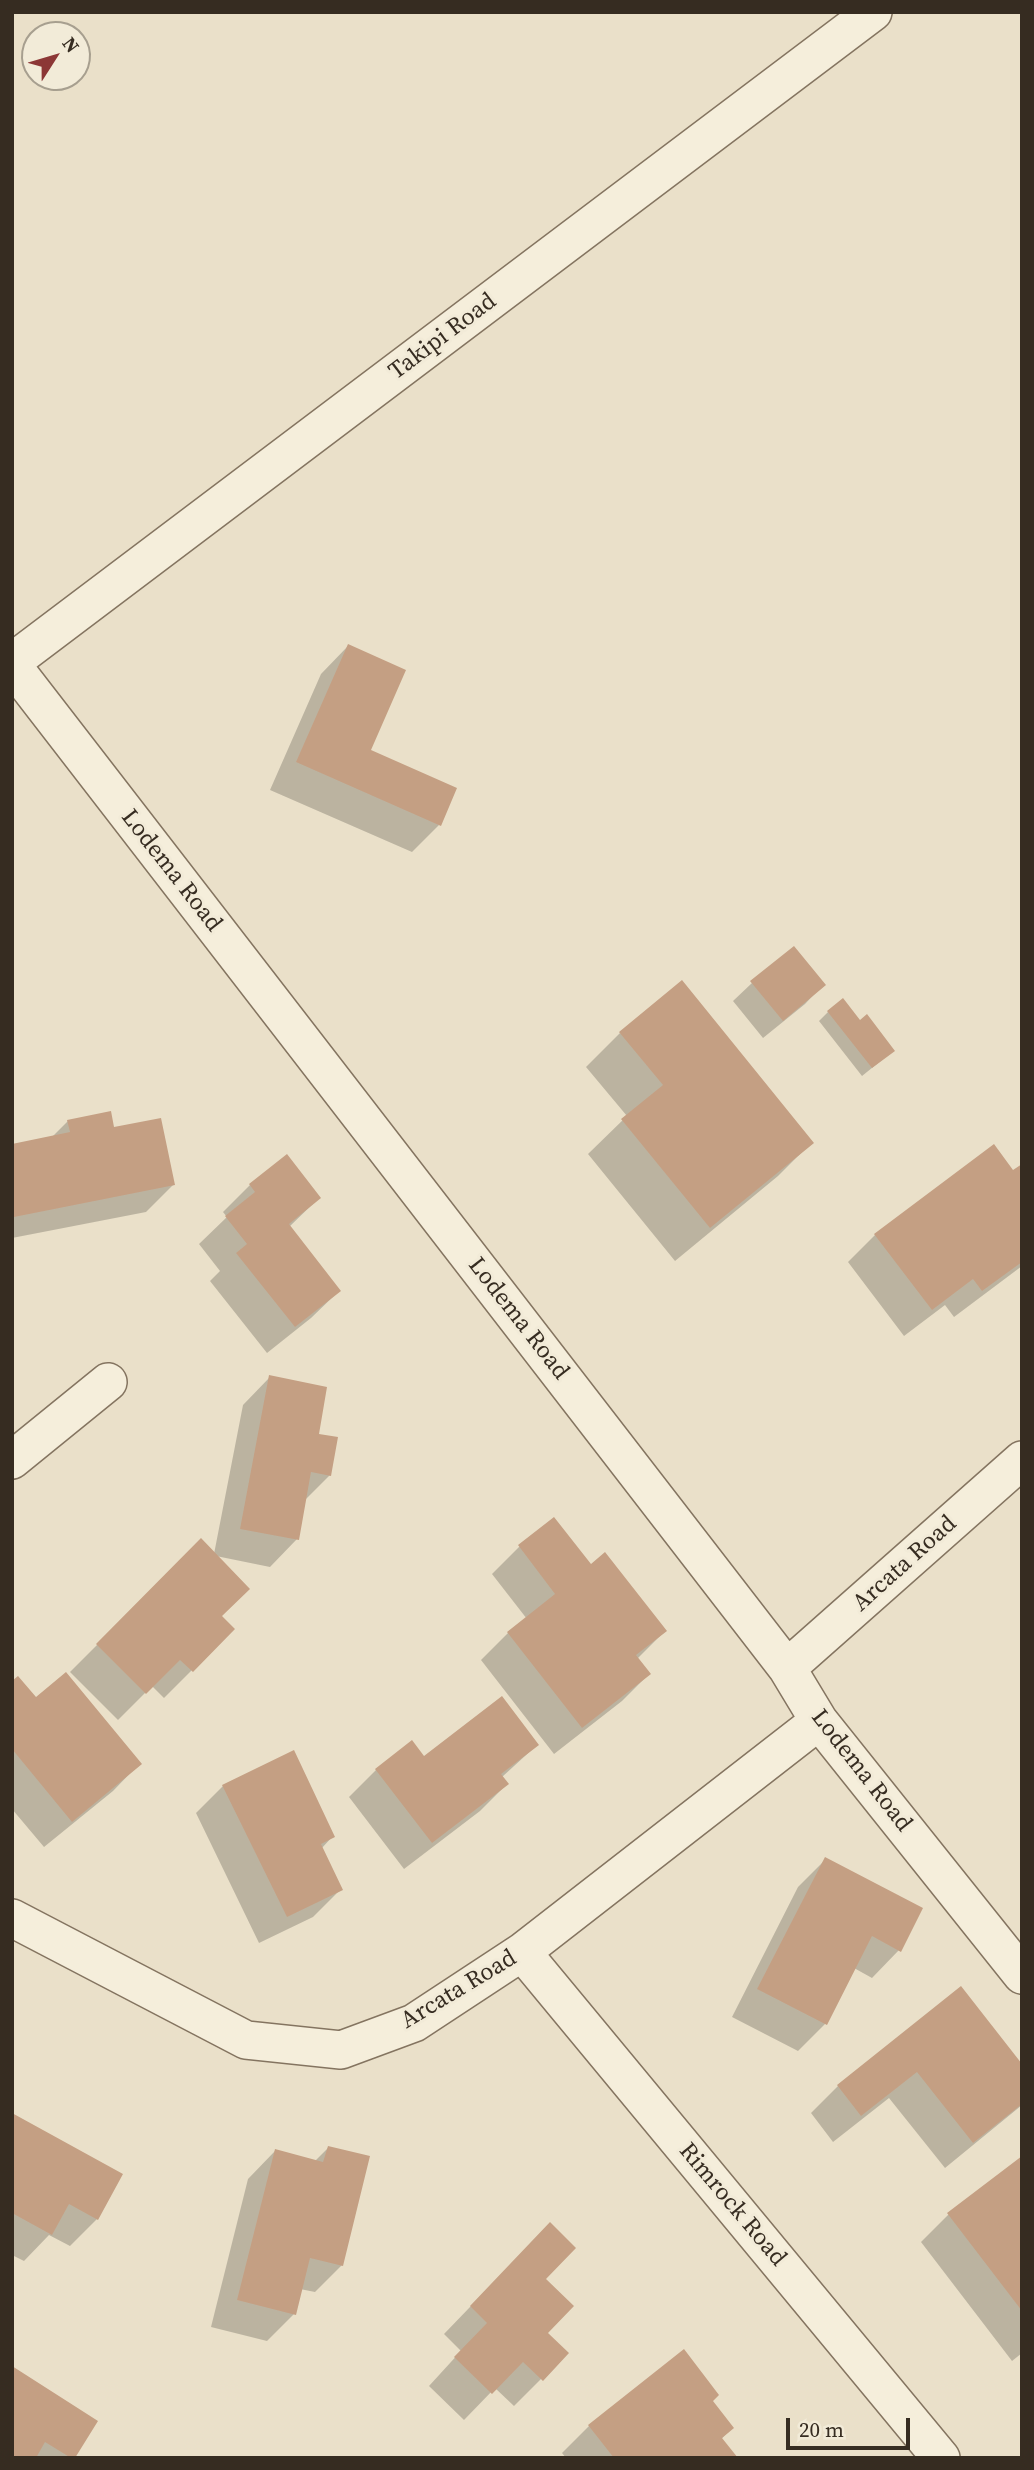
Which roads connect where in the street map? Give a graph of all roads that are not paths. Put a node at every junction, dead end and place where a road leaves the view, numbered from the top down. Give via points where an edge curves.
1 (873, 12) edge
2 (12, 663) edge
3 (108, 1382) dead end
4 (12, 1460) edge
5 (1022, 1460) edge
6 (787, 1668) junction
7 (820, 1721) junction
8 (12, 1918) edge
9 (523, 1952) junction
10 (1022, 1976) edge
11 (941, 2458) edge

1 - 2 street, Takipi Road
2 - 6 street, Lodema Road
3 - 4 street
5 - 6 street, Arcata Road
6 - 7 street, Lodema Road
7 - 9 street, Arcata Road
7 - 10 street, Lodema Road
8 - 9 street, Arcata Road via 246,2040 341,2050 414,2023
9 - 11 street, Rimrock Road

